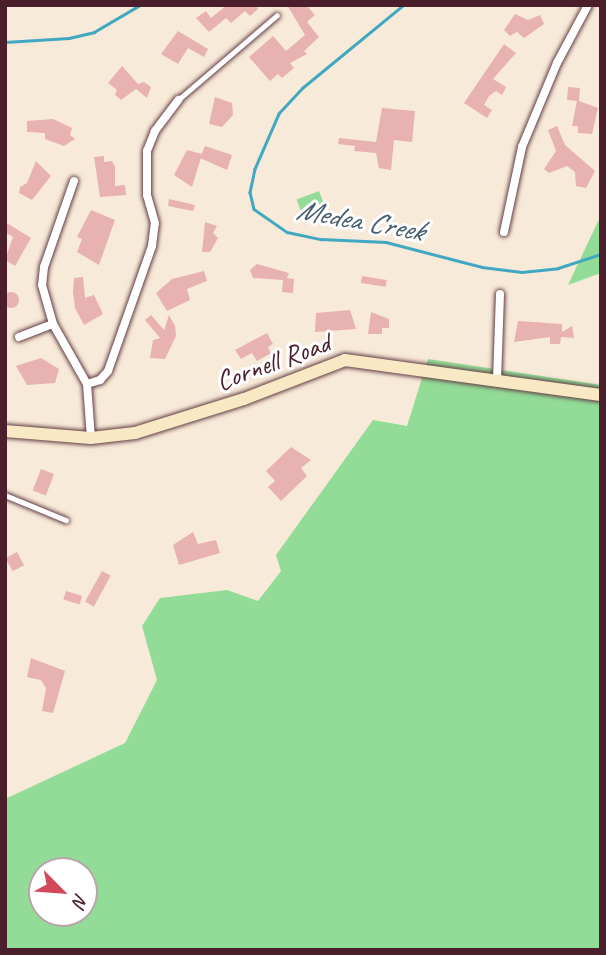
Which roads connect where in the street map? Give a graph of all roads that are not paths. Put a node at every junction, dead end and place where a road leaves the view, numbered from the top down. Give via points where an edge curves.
1 (588, 5) edge
2 (277, 15) dead end
3 (178, 100) joint
4 (74, 181) dead end
5 (504, 232) dead end
6 (500, 293) dead end
7 (53, 324) junction
8 (19, 337) dead end
9 (497, 380) junction
10 (87, 384) junction
11 (601, 396) edge
12 (5, 431) edge
13 (91, 438) junction
14 (5, 495) edge
15 (66, 520) dead end

1 - 5 street via 557,63 522,147
2 - 3 lane
3 - 10 street via 155,131 147,151 147,195 155,223 152,247 108,371
4 - 7 street via 44,267 42,285
6 - 9 street
7 - 8 street
7 - 10 street
9 - 11 main road, Cornell Road
9 - 13 main road, Cornell Road via 345,360 173,423
10 - 13 street
12 - 13 main road, Cornell Road
14 - 15 lane

